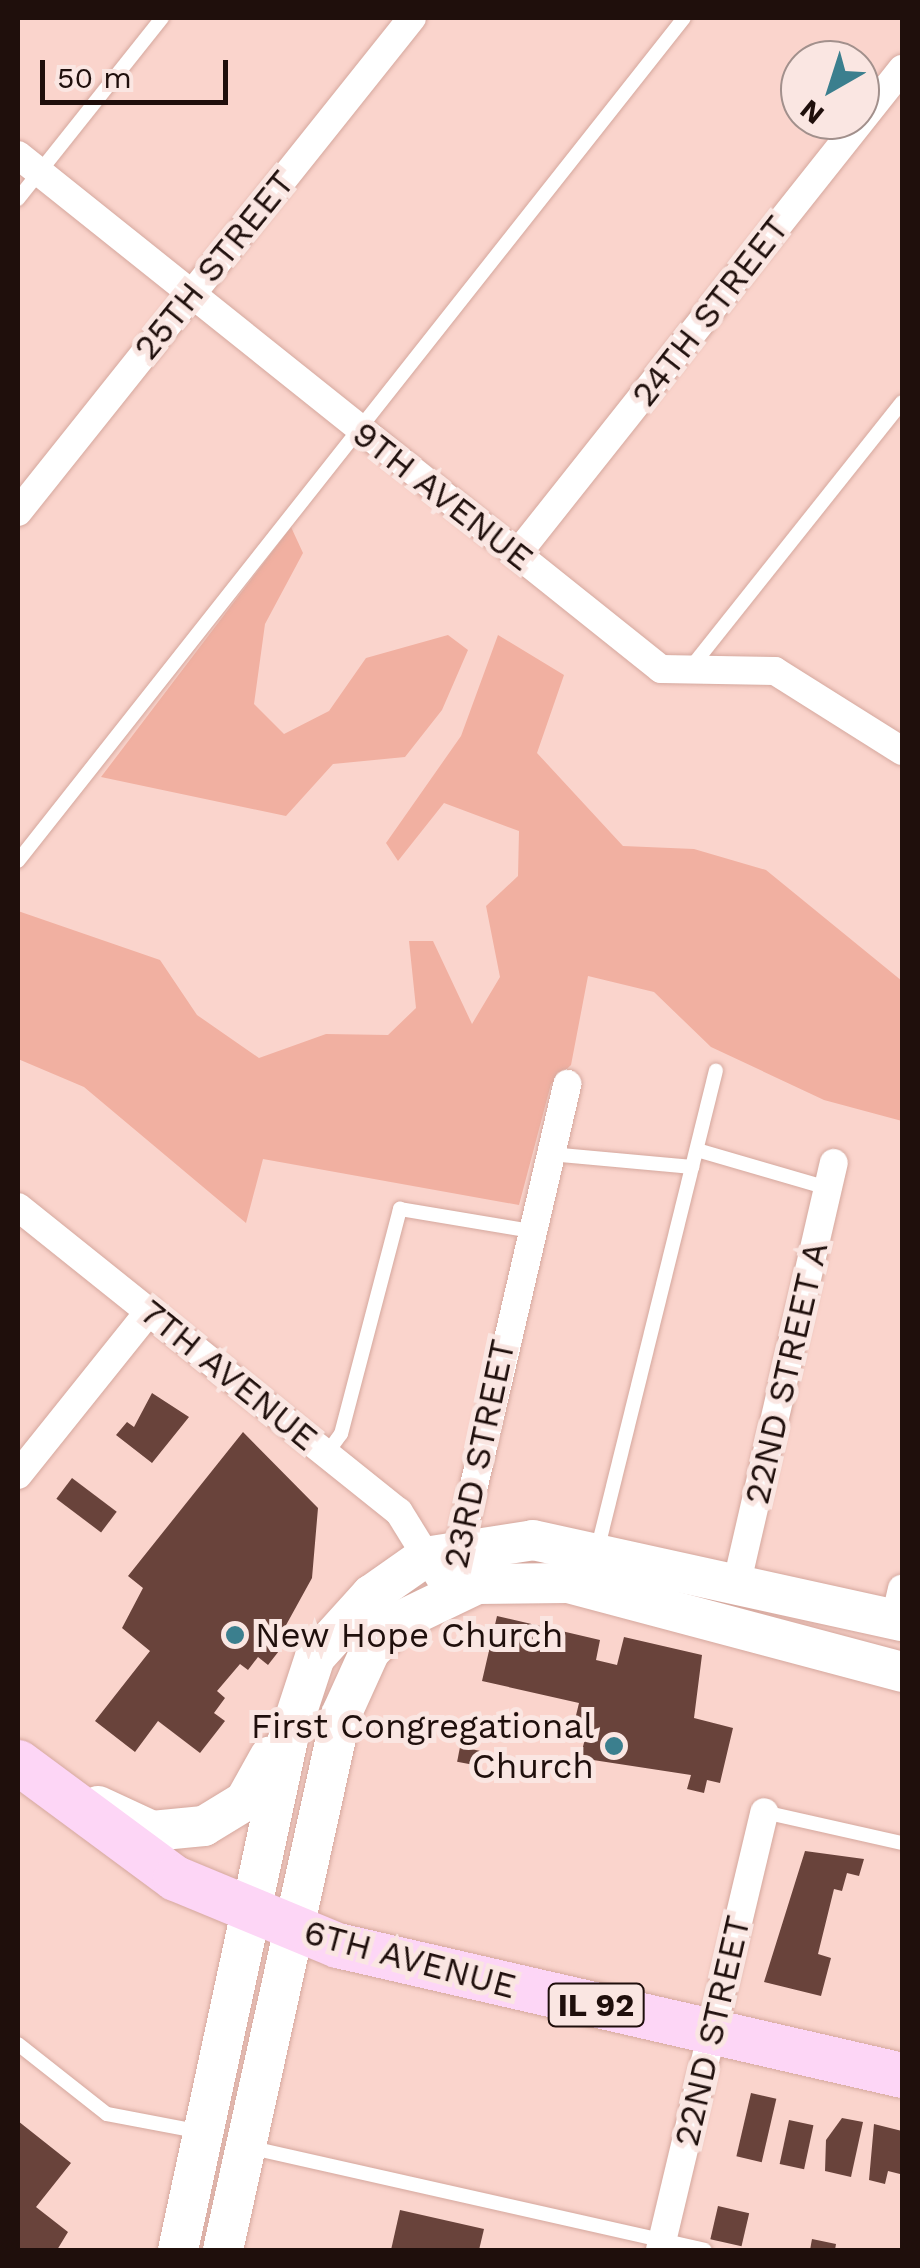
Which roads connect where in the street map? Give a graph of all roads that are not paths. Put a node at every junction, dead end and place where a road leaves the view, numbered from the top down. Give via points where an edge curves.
1 (162, 18) edge
2 (412, 18) edge
3 (684, 18) edge
4 (902, 69) edge
5 (28, 164) edge
6 (18, 199) edge
7 (191, 293) junction
8 (902, 402) edge
9 (356, 428) junction
10 (18, 512) edge
11 (518, 553) junction
12 (686, 675) junction
13 (902, 751) edge
14 (18, 861) edge
15 (716, 1071) dead end
16 (567, 1084) dead end
17 (696, 1150) junction
18 (550, 1154) junction
19 (692, 1167) junction
20 (831, 1176) joint
21 (18, 1207) edge
22 (530, 1231) junction
23 (150, 1310) junction
24 (327, 1453) junction
25 (18, 1475) edge
26 (442, 1552) junction
27 (596, 1552) junction
28 (736, 1582) junction
29 (449, 1593) junction
30 (900, 1610) edge
31 (315, 1657) junction
32 (902, 1672) edge
33 (18, 1760) edge
34 (764, 1812) joint
35 (902, 1844) edge
36 (271, 1920) junction
37 (712, 2031) junction
38 (18, 2044) edge
39 (902, 2076) edge
40 (202, 2132) junction
41 (248, 2147) junction
42 (661, 2246) edge
43 (178, 2250) edge
44 (223, 2250) edge
45 (704, 2250) edge

1 - 5 lane
2 - 7 street, 25TH STREET
3 - 9 lane
4 - 11 street, 24TH STREET
5 - 6 lane
5 - 7 street, 9TH AVENUE
7 - 9 street, 9TH AVENUE
7 - 10 street, 25TH STREET
8 - 12 lane
9 - 11 street, 9TH AVENUE
9 - 14 lane
11 - 12 street, 9TH AVENUE via 638,653
12 - 13 street, 9TH AVENUE via 775,671
15 - 17 lane
16 - 18 street, 23RD STREET
17 - 19 lane
17 - 20 lane
18 - 19 lane
18 - 22 street, 23RD STREET
19 - 27 lane
20 - 28 street, 22ND STREET A
21 - 23 street, 7TH AVENUE
22 - 24 lane via 400,1209 341,1434
22 - 26 street, 23RD STREET
23 - 24 street, 7TH AVENUE
23 - 25 street
24 - 26 street, 7TH AVENUE
26 - 27 main road via 534,1540
26 - 29 street, 23RD STREET
26 - 31 main road, 23RD STREET via 372,1596
27 - 28 main road
28 - 30 main road
29 - 32 main road via 523,1579 568,1583
29 - 36 main road, 23RD STREET via 400,1621 357,1675
31 - 33 main road via 245,1801 204,1826 152,1831 126,1822
31 - 36 main road, 23RD STREET
33 - 36 main road, 6TH AVENUE / IL 92 via 137,1854
34 - 35 lane
34 - 37 street, 22ND STREET
36 - 37 main road, 6TH AVENUE / IL 92
36 - 40 main road, 23RD STREET
36 - 41 main road, 23RD STREET
37 - 39 main road, 6TH AVENUE / IL 92
37 - 42 street, 22ND STREET
38 - 40 lane via 107,2114
40 - 43 main road, 23RD STREET
41 - 42 lane
41 - 44 main road, 23RD STREET
42 - 45 lane

